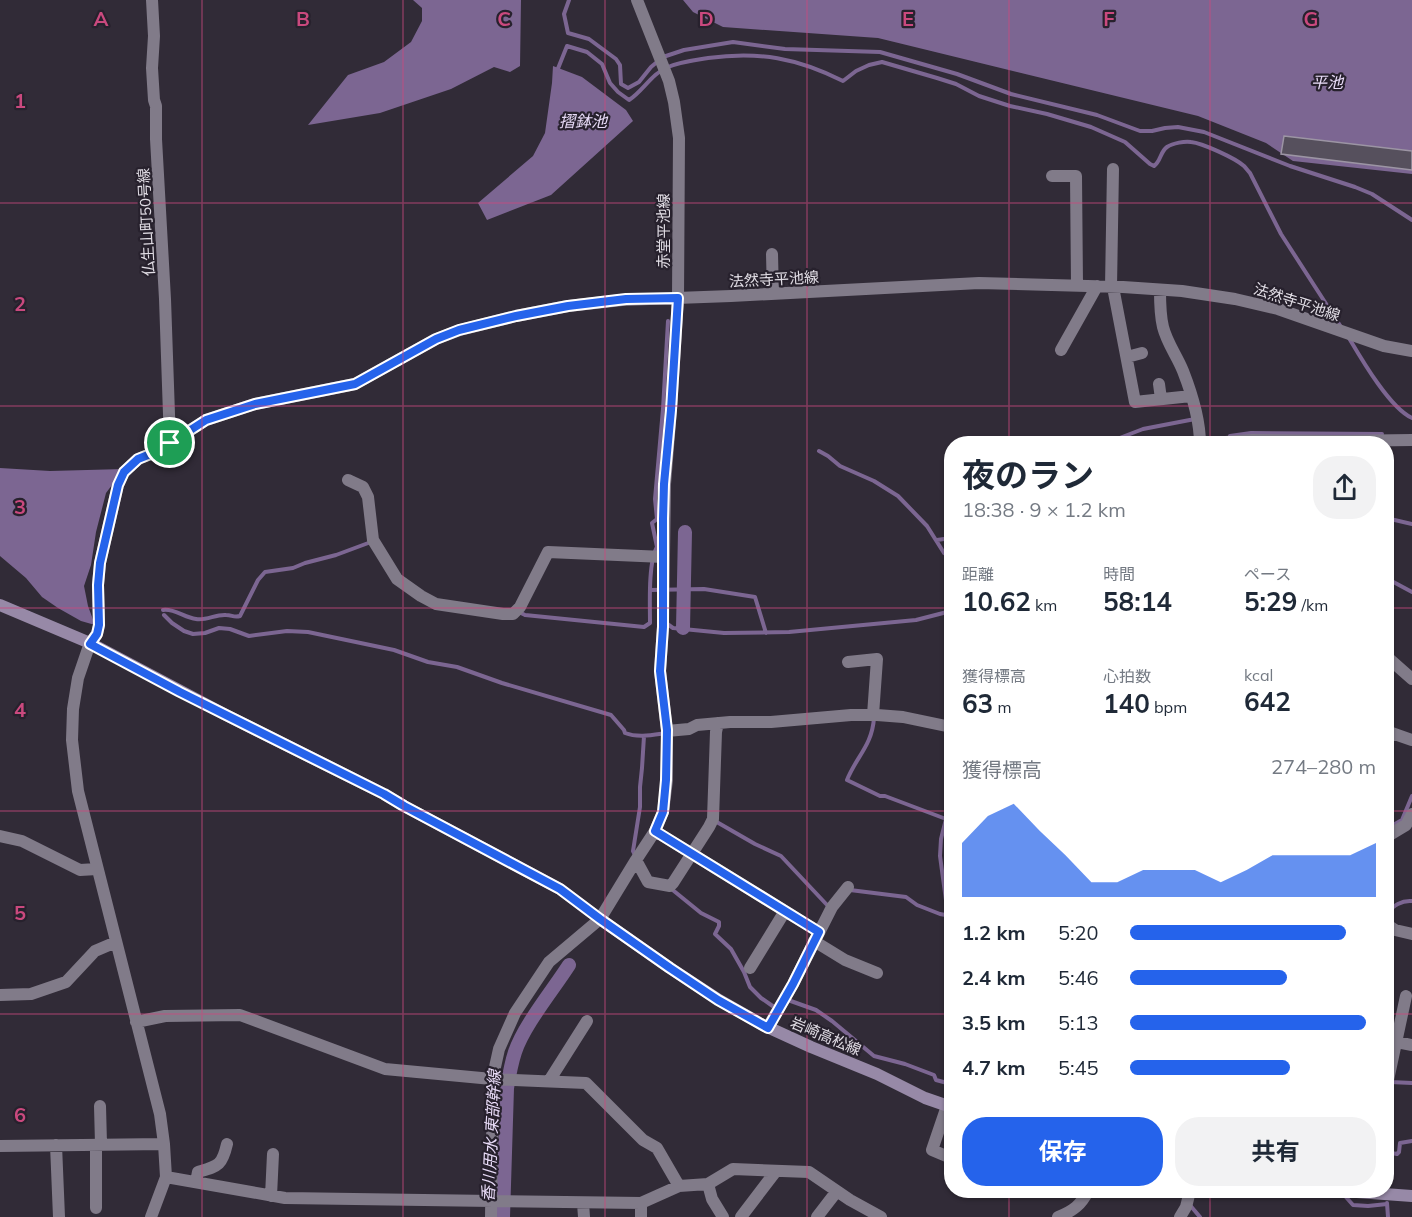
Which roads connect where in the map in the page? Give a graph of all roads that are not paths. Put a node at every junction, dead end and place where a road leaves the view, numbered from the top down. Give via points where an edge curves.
1 (152, 0) edge
2 (638, 0) edge
3 (1113, 169) dead end
4 (1052, 176) dead end
5 (772, 254) dead end
6 (1077, 285) junction
7 (1097, 286) junction
8 (1112, 287) junction
9 (1160, 290) junction
10 (774, 294) junction
11 (678, 298) junction
12 (1061, 350) dead end
13 (1412, 351) edge
14 (1142, 354) dead end
15 (1127, 357) junction
16 (1159, 384) dead end
17 (1191, 396) junction
18 (1161, 399) junction
19 (1200, 436) edge
20 (1394, 440) edge
21 (1412, 440) edge
22 (170, 443) junction
23 (348, 480) dead end
24 (664, 557) junction
25 (0, 605) edge
26 (90, 644) junction
27 (848, 662) dead end
28 (1394, 663) edge
29 (1412, 679) edge
30 (873, 715) junction
31 (718, 723) junction
32 (944, 726) edge
33 (667, 730) junction
34 (1394, 737) edge
35 (1412, 740) edge
36 (1412, 814) edge
37 (655, 831) junction
38 (1394, 832) edge
39 (0, 836) edge
40 (691, 854) junction
41 (636, 861) junction
42 (98, 869) junction
43 (848, 887) dead end
44 (785, 911) junction
45 (600, 919) junction
46 (1394, 929) edge
47 (1412, 934) edge
48 (817, 937) junction
49 (116, 942) junction
50 (750, 968) dead end
51 (877, 973) dead end
52 (0, 995) edge
53 (1406, 996) dead end
54 (588, 1021) dead end
55 (136, 1022) junction
56 (768, 1028) junction
57 (1397, 1042) junction
58 (1412, 1045) edge
59 (1394, 1055) edge
60 (502, 1079) junction
61 (549, 1082) junction
62 (944, 1104) edge
63 (100, 1106) dead end
64 (944, 1119) edge
65 (164, 1144) junction
66 (227, 1144) dead end
67 (56, 1145) junction
68 (99, 1145) junction
69 (0, 1146) edge
70 (273, 1154) dead end
71 (944, 1155) edge
72 (776, 1171) junction
73 (166, 1177) junction
74 (196, 1182) junction
75 (708, 1184) junction
76 (679, 1186) junction
77 (837, 1191) junction
78 (1394, 1195) edge
79 (271, 1196) junction
80 (1412, 1196) edge
81 (1084, 1198) edge
82 (1188, 1198) edge
83 (500, 1202) junction
84 (583, 1203) junction
85 (641, 1203) junction
86 (96, 1208) dead end
87 (867, 1213) edge
88 (58, 1217) edge
89 (151, 1217) edge
90 (491, 1217) edge
91 (584, 1217) edge
92 (641, 1217) edge
93 (723, 1217) edge
94 (741, 1217) edge
95 (817, 1217) edge
96 (881, 1217) edge
97 (1058, 1217) edge
98 (1180, 1217) edge

1 - 22 street, 仏生山町50号線
2 - 11 street, 赤堂平池線 via 669,81 677,121
3 - 8 street
4 - 6 street via 1076,176 1070,218
5 - 10 street
6 - 7 street, 法然寺平池線
6 - 10 street, 法然寺平池線 via 979,283
7 - 8 street, 法然寺平池線
7 - 12 street
8 - 9 street, 法然寺平池線
8 - 15 street
9 - 13 street, 法然寺平池線 via 1259,303 1384,346
9 - 17 street via 1163,326
10 - 11 street, 法然寺平池線
11 - 22 street, 法然寺平池線 via 568,306 459,330 355,384 255,404 206,420
11 - 24 street, 赤堂平池線 via 664,484
14 - 15 street
15 - 18 street via 1135,402
16 - 18 street
17 - 18 street
17 - 19 street
20 - 21 street
22 - 26 street, 法然寺平池線 via 138,459 124,472 118,485 100,563 99,625
23 - 24 street via 363,487 368,497 373,540 397,579 436,604 513,614 548,552
24 - 33 street, 赤堂平池線 via 660,671
25 - 26 main road, 岩崎高松線
26 - 42 street, 法然寺平池線 via 78,678 72,740 78,791
26 - 45 main road, 岩崎高松線 via 384,794 560,889
27 - 30 street via 877,659
28 - 29 street
30 - 31 street
30 - 32 street
31 - 33 street
31 - 40 street via 712,819
33 - 37 street, 赤堂平池線 via 663,812
34 - 35 street
36 - 38 street via 1406,825
37 - 40 street
37 - 41 street, 赤堂平池線
39 - 42 street via 22,841 80,870
40 - 41 street via 670,886 648,882
40 - 44 street
41 - 45 street, 赤堂平池線
42 - 49 street, 法然寺平池線
43 - 48 street via 832,907
44 - 48 street
44 - 50 street
45 - 56 main road, 岩崎高松線 via 718,1000
45 - 60 street, 赤堂平池線 via 549,962 515,1013 499,1049
46 - 47 street
48 - 51 street via 845,960
48 - 56 street
49 - 52 street via 95,951 66,982 31,994
49 - 55 street, 法然寺平池線
53 - 57 street
54 - 61 street
55 - 60 street via 165,1016 240,1016 385,1069
55 - 65 street, 法然寺平池線
56 - 62 main road, 岩崎高松線
57 - 58 street
57 - 59 street
60 - 61 street
60 - 83 street, 赤堂平池線
61 - 76 street via 585,1083 643,1140 657,1148
63 - 68 street
64 - 71 street via 932,1150
65 - 68 street
65 - 73 street, 法然寺平池線
66 - 74 street via 224,1157 216,1166 198,1172
67 - 68 street
67 - 69 street
67 - 88 street
68 - 86 street
70 - 79 street
72 - 75 street via 733,1169
72 - 77 street via 809,1172
72 - 94 street
73 - 74 street
73 - 89 street
74 - 79 street
75 - 76 street
75 - 93 street
76 - 85 street
77 - 87 street
77 - 95 street
78 - 80 main road
79 - 83 street
81 - 97 street
82 - 98 street
83 - 84 street
83 - 90 street, 赤堂平池線
84 - 85 street
84 - 91 street
85 - 92 street
87 - 96 street

